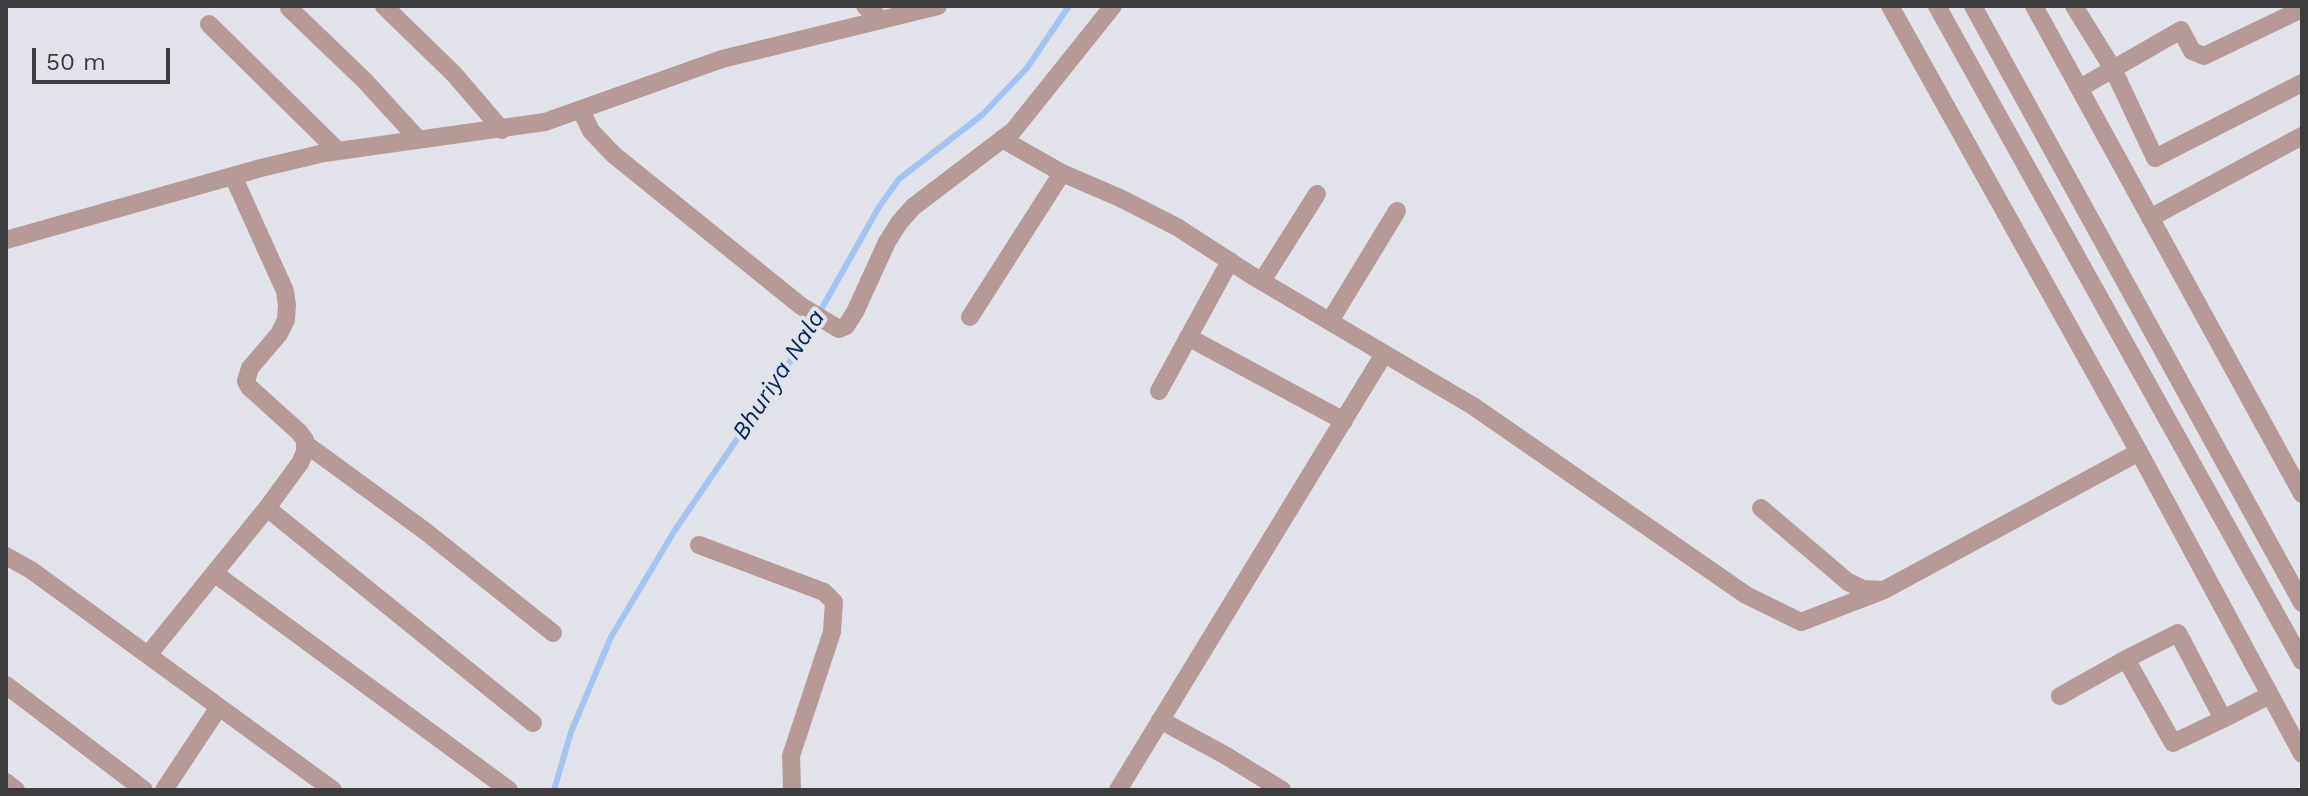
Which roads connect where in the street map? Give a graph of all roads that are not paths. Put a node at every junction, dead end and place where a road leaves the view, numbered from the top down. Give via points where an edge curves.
1 (384, 6) edge
2 (865, 6) edge
3 (938, 6) edge
4 (1113, 6) edge
5 (1890, 6) edge
6 (1937, 6) edge
7 (1973, 6) edge
8 (2062, 6) edge
9 (2074, 6) edge
10 (289, 8) edge
11 (2302, 9) edge
12 (2037, 12) edge
13 (2270, 14) edge
14 (882, 20) junction
15 (209, 24) dead end
16 (2113, 69) junction
17 (2302, 83) edge
18 (2080, 88) junction
19 (581, 110) junction
20 (502, 130) junction
21 (418, 139) junction
22 (1002, 139) junction
23 (2301, 141) edge
24 (338, 151) junction
25 (1062, 173) junction
26 (233, 176) junction
27 (1317, 194) dead end
28 (1397, 211) dead end
29 (2150, 218) junction
30 (6, 240) edge
31 (1230, 261) junction
32 (1262, 281) junction
33 (970, 317) dead end
34 (1330, 321) junction
35 (1188, 337) junction
36 (1384, 354) junction
37 (1159, 391) dead end
38 (1344, 421) junction
39 (307, 445) junction
40 (2139, 452) junction
41 (2302, 453) edge
42 (2284, 462) junction
43 (2302, 494) edge
44 (267, 508) junction
45 (1761, 508) dead end
46 (699, 545) dead end
47 (6, 556) edge
48 (214, 573) junction
49 (1884, 590) junction
50 (2302, 603) edge
51 (553, 633) dead end
52 (148, 655) junction
53 (2126, 659) junction
54 (2302, 661) edge
55 (6, 685) edge
56 (2270, 695) junction
57 (2060, 696) dead end
58 (219, 707) junction
59 (2223, 719) junction
60 (1160, 720) junction
61 (533, 723) dead end
62 (2302, 754) edge
63 (6, 782) edge
64 (16, 790) edge
65 (144, 790) edge
66 (164, 790) edge
67 (333, 790) edge
68 (509, 790) edge
69 (792, 790) edge
70 (1118, 790) edge
71 (1282, 790) edge

1 - 20 street
2 - 14 street
3 - 14 street
4 - 22 street
5 - 40 street
6 - 54 street
7 - 50 street
8 - 12 street
9 - 16 street
10 - 21 street
11 - 13 street
12 - 18 street
13 - 16 street via 2204,56 2192,51 2181,30
14 - 19 street via 722,59
15 - 24 street
16 - 17 street via 2155,158
16 - 18 street
18 - 29 street
19 - 20 street
19 - 22 street via 606,148 835,329 846,326 855,312 887,242 913,207
20 - 21 street
21 - 24 street
22 - 25 street
23 - 29 street
24 - 26 street
25 - 31 street via 1144,209
25 - 33 street
26 - 30 street
26 - 39 street via 287,305 279,334 250,368 246,381
27 - 32 street
28 - 34 street
29 - 42 street
31 - 32 street
31 - 35 street
32 - 34 street
34 - 36 street
35 - 37 street
35 - 38 street
36 - 38 street
36 - 49 street via 1473,406 1746,595 1801,622
38 - 60 street
39 - 44 street
39 - 51 street
40 - 49 street
40 - 56 street
41 - 42 street
42 - 43 street
44 - 48 street
44 - 61 street
45 - 49 street via 1848,582
46 - 69 street via 824,592 834,602 832,632 791,756
47 - 52 street
48 - 52 street
48 - 68 street
52 - 58 street
53 - 57 street
53 - 59 street via 2173,743
53 - 59 street via 2178,633
55 - 65 street
56 - 59 street
56 - 62 street
58 - 66 street
58 - 67 street
60 - 70 street
60 - 71 street
63 - 64 street

